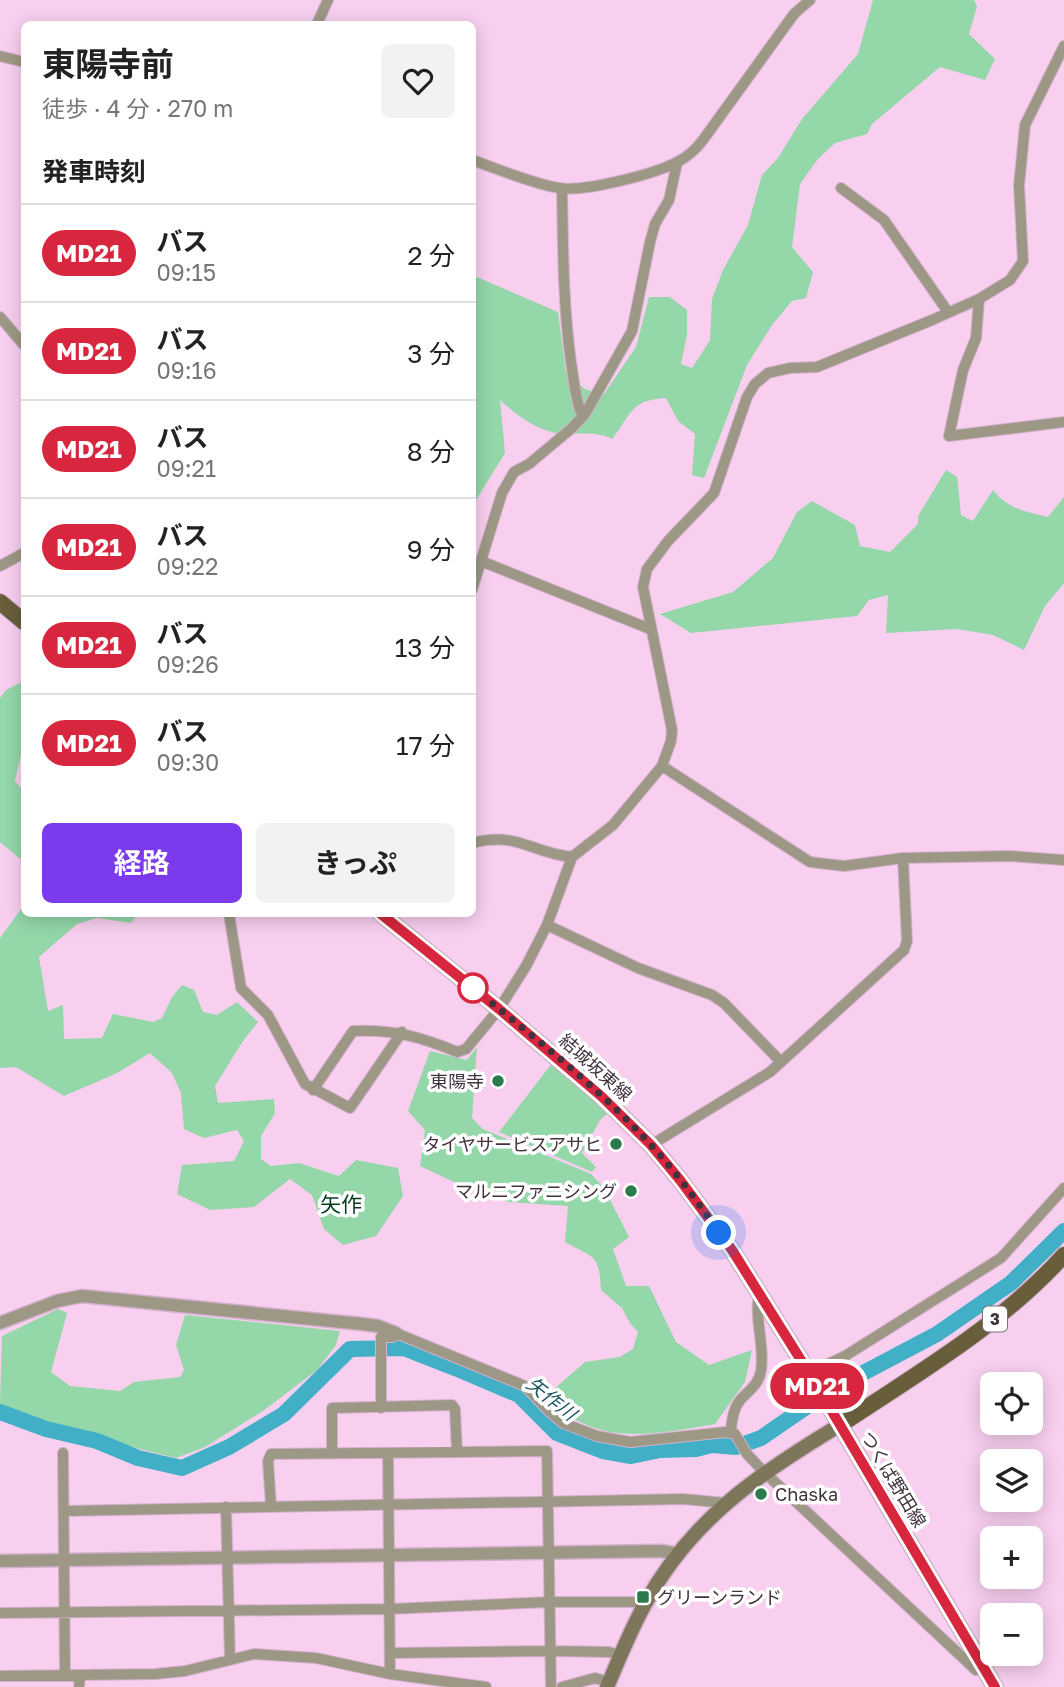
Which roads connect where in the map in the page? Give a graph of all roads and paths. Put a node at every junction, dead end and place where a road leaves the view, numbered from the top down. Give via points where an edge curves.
1 (328, 0) edge
2 (810, 0) edge
3 (318, 21) edge
4 (1064, 46) edge
5 (0, 56) edge
6 (21, 61) edge
7 (476, 161) edge
8 (677, 163) junction
9 (562, 188) junction
10 (841, 188) dead end
11 (979, 299) junction
12 (948, 312) junction
13 (0, 317) edge
14 (21, 342) edge
15 (582, 415) junction
16 (1064, 422) edge
17 (21, 555) edge
18 (481, 561) junction
19 (0, 566) edge
20 (476, 577) edge
21 (0, 602) edge
22 (21, 620) edge
23 (650, 629) junction
24 (662, 766) junction
25 (476, 842) edge
26 (572, 857) junction
27 (903, 858) junction
28 (1064, 860) edge
29 (229, 917) edge
30 (385, 917) edge
31 (547, 925) junction
32 (499, 1009) junction
33 (402, 1032) junction
34 (781, 1062) junction
35 (313, 1090) junction
36 (651, 1145) junction
37 (1064, 1188) edge
38 (1064, 1255) edge
39 (759, 1294) junction
40 (0, 1323) edge
41 (397, 1333) junction
42 (812, 1377) junction
43 (381, 1408) junction
44 (836, 1418) junction
45 (735, 1435) junction
46 (457, 1452) junction
47 (63, 1453) dead end
48 (332, 1453) junction
49 (388, 1453) junction
50 (764, 1472) junction
51 (548, 1502) junction
52 (726, 1503) junction
53 (388, 1504) junction
54 (271, 1506) junction
55 (226, 1507) junction
56 (64, 1511) junction
57 (549, 1551) junction
58 (679, 1553) junction
59 (389, 1555) junction
60 (228, 1558) junction
61 (64, 1560) junction
62 (0, 1561) edge
63 (550, 1602) junction
64 (645, 1605) junction
65 (389, 1609) junction
66 (229, 1611) junction
67 (65, 1612) junction
68 (0, 1613) edge
69 (551, 1651) junction
70 (390, 1653) junction
71 (620, 1655) junction
72 (230, 1660) junction
73 (984, 1669) junction
74 (390, 1674) junction
75 (65, 1675) junction
76 (0, 1676) edge
77 (79, 1681) edge
78 (608, 1684) edge
79 (485, 1687) edge
80 (551, 1687) edge
81 (562, 1687) edge
82 (995, 1687) edge

1 - 3 street
2 - 8 street via 794,14 703,140
4 - 11 street via 1025,125 1018,185 1023,261 1010,280
5 - 6 street
7 - 9 street
8 - 9 street via 594,186
8 - 15 street via 669,200 650,242 632,331
9 - 15 street via 568,344
10 - 12 street via 884,220
11 - 12 street
11 - 16 street via 976,338 963,370 949,436
12 - 23 street via 817,367 768,373 755,384 714,493 647,569 643,587
13 - 14 street
15 - 18 street via 572,428 514,472 502,492
17 - 19 street
18 - 20 street
18 - 23 street
21 - 22 main road
23 - 24 street via 673,730
24 - 26 street via 613,825
24 - 27 street via 810,862 844,866
25 - 26 street via 513,839
26 - 31 street
27 - 28 street
27 - 34 street via 904,950
29 - 35 street via 241,989 268,1015 305,1084
30 - 32 main road, 結城坂東線
31 - 32 street
31 - 34 street via 638,968 712,995
32 - 33 street via 466,1049 457,1052
32 - 36 main road, 結城坂東線
33 - 35 street via 354,1031
33 - 35 street via 350,1108
34 - 36 street
36 - 39 main road, 結城坂東線 via 707,1215
37 - 42 street via 1001,1258 845,1356 818,1367
38 - 44 main road, つくば野田線 / 3 via 989,1323 898,1388
39 - 42 main road, 結城坂東線
39 - 45 street via 761,1372 753,1389 740,1399 731,1422
40 - 41 street via 82,1296 362,1324
41 - 43 street via 381,1338
41 - 45 street via 525,1386 564,1423 597,1436 630,1442
42 - 44 main road, 結城坂東線
43 - 46 street via 452,1405
43 - 48 street via 332,1408
44 - 50 main road
44 - 73 main road, つくば野田線
45 - 50 street
46 - 49 street
46 - 51 street via 547,1451
47 - 56 street
48 - 49 street
48 - 54 street via 271,1454
49 - 53 street
50 - 52 main road
50 - 73 street via 976,1670
51 - 52 street via 683,1499
51 - 53 street
51 - 57 street
52 - 58 main road
53 - 54 street
53 - 59 street
54 - 55 street
55 - 56 street
55 - 60 street
56 - 61 street
57 - 58 street
57 - 59 street
57 - 63 street
58 - 64 main road
59 - 60 street
59 - 65 street
60 - 61 street
60 - 66 street
61 - 62 street
61 - 67 street
63 - 64 street
63 - 65 street
63 - 69 street
64 - 71 main road
65 - 66 street
65 - 70 street
66 - 67 street
66 - 72 street
67 - 68 street
67 - 75 street
69 - 70 street
69 - 71 street
69 - 80 street
70 - 74 street
71 - 78 main road
72 - 74 street via 254,1654 288,1655
72 - 77 street via 185,1671
73 - 82 main road, つくば野田線
74 - 79 street
75 - 76 street
75 - 77 street
78 - 81 street via 595,1678

